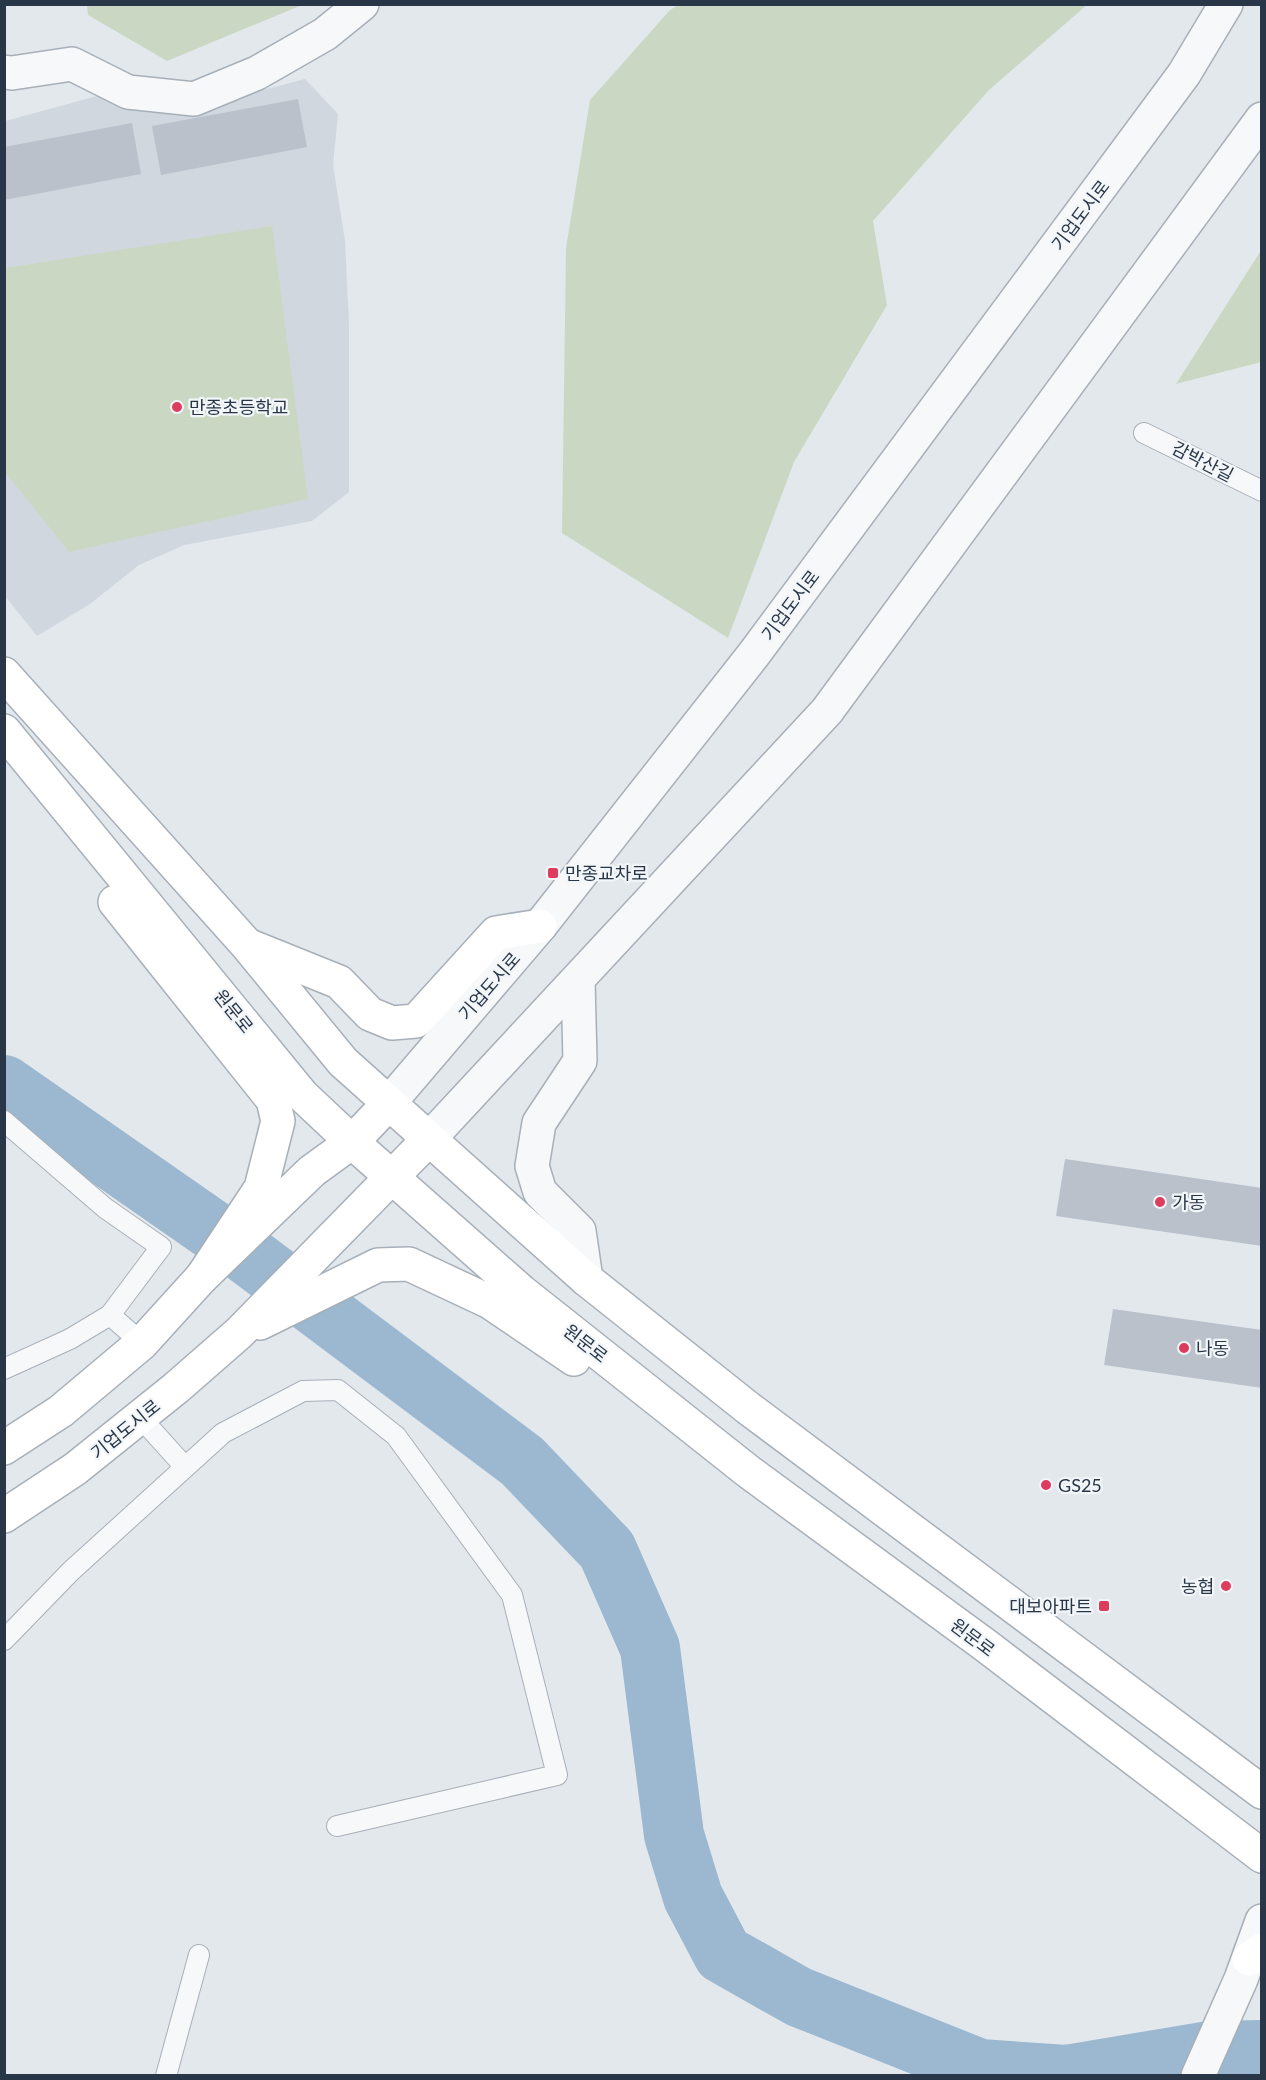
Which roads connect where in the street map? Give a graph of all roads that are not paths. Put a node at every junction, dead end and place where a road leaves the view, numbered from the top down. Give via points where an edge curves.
1 (362, 4) edge
2 (1226, 4) edge
3 (4, 72) edge
4 (1262, 119) edge
5 (1144, 433) dead end
6 (1262, 491) edge
7 (4, 674) edge
8 (9, 736) edge
9 (540, 926) junction
10 (247, 945) junction
11 (578, 980) junction
12 (389, 1103) junction
13 (4, 1121) edge
14 (429, 1139) junction
15 (352, 1142) junction
16 (391, 1176) junction
17 (202, 1277) junction
18 (586, 1279) junction
19 (110, 1315) junction
20 (239, 1333) junction
21 (142, 1343) junction
22 (4, 1369) edge
23 (679, 1416) junction
24 (140, 1417) junction
25 (4, 1448) edge
26 (185, 1467) junction
27 (4, 1516) edge
28 (4, 1641) edge
29 (1262, 1792) edge
30 (337, 1826) dead end
31 (1262, 1856) edge
32 (1262, 1921) edge
33 (199, 1955) dead end
34 (1251, 1962) edge
35 (166, 2076) edge
36 (1198, 2076) edge

1 - 3 street via 325,34 266,67 194,99 128,92 72,64
2 - 9 street, 기업도시로 via 1184,74 768,635
4 - 11 street via 827,711
5 - 6 lane, 감박산길
7 - 10 main road
8 - 15 main road, 원문로 via 302,1095
8 - 17 main road via 26,790 273,1100 278,1121 261,1188
9 - 10 main road via 496,933 416,1021 392,1023 370,1014 339,982
9 - 12 street, 기업도시로
10 - 12 main road via 344,1062
11 - 14 street
11 - 18 street via 580,1061 539,1123 532,1166 540,1192 579,1231
12 - 14 main road
12 - 15 main road, 기업도시로
13 - 19 lane via 105,1208 161,1247
14 - 16 main road
14 - 18 main road
15 - 16 main road, 원문로
15 - 17 main road, 기업도시로 via 312,1171
16 - 20 main road
16 - 23 main road, 원문로 via 522,1292
17 - 21 main road
18 - 29 main road via 748,1408
19 - 21 lane
19 - 22 lane via 70,1339
20 - 23 main road via 378,1265 409,1264 490,1302 653,1412
20 - 24 main road, 기업도시로
21 - 25 main road via 61,1411
23 - 31 main road, 원문로
24 - 26 lane
24 - 27 main road, 기업도시로 via 75,1469
26 - 28 lane via 71,1571
26 - 30 lane via 223,1433 303,1391 338,1389 396,1436 512,1595 557,1775
32 - 34 street
33 - 35 lane
34 - 36 street

